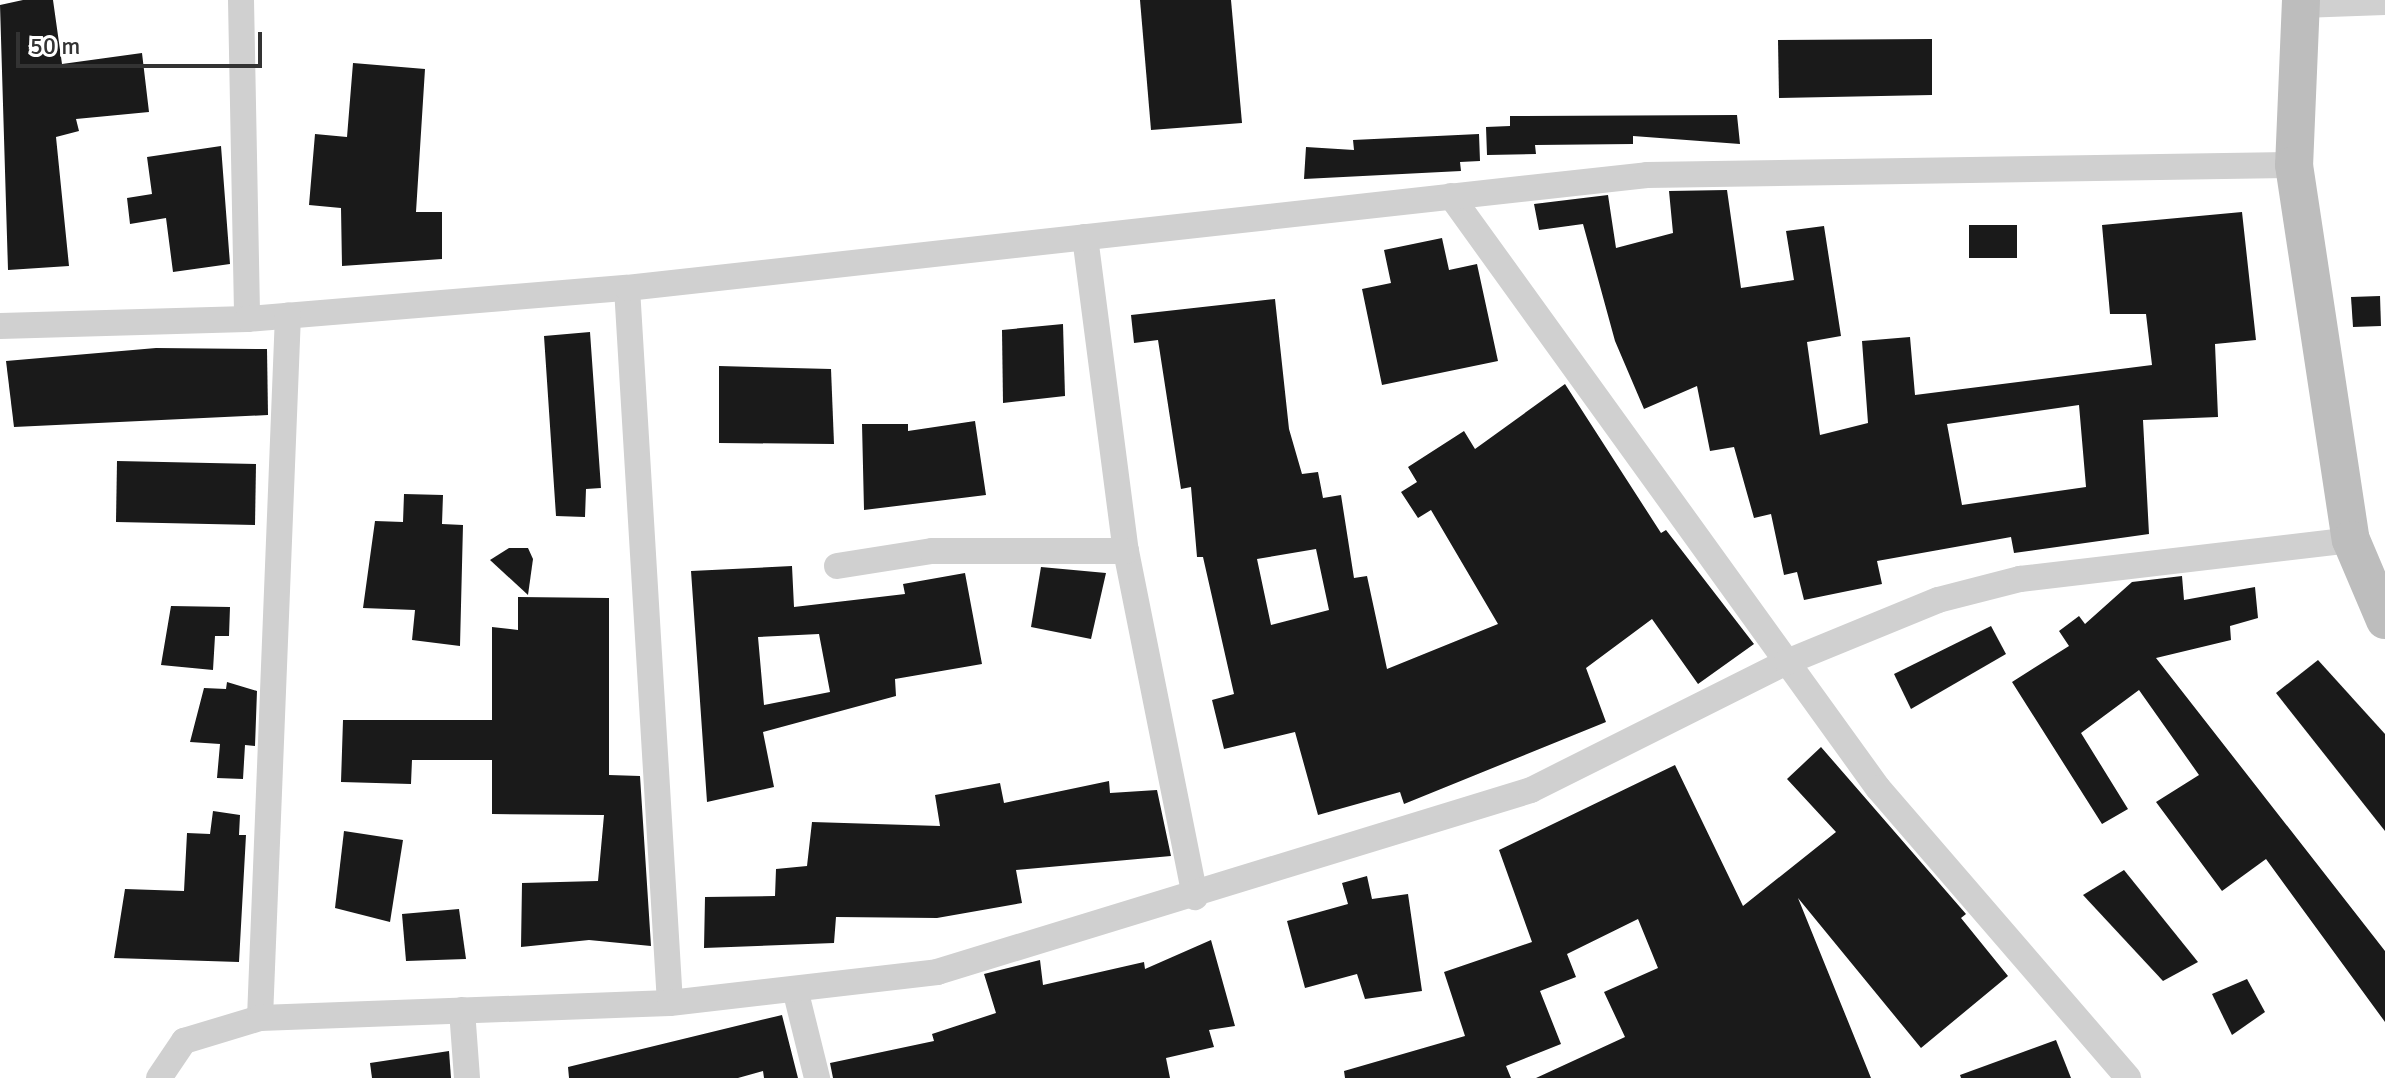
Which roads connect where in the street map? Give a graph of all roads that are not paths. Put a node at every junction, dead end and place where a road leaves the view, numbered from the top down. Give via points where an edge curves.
1 (241, 0) edge
2 (2301, 2) edge
3 (2385, 2) edge
4 (2294, 165) junction
5 (1451, 196) junction
6 (1085, 237) junction
7 (627, 288) junction
8 (288, 316) junction
9 (247, 319) junction
10 (3, 330) edge
11 (2351, 540) junction
12 (1126, 551) junction
13 (837, 566) dead end
14 (2385, 620) edge
15 (1787, 662) junction
16 (1195, 897) junction
17 (796, 993) junction
18 (670, 1003) junction
19 (462, 1010) junction
20 (260, 1018) junction
21 (159, 1078) edge
22 (467, 1078) edge
23 (817, 1078) edge
24 (2128, 1078) edge

1 - 9 street
2 - 3 street
2 - 4 main road
4 - 5 street via 1647,175
4 - 11 main road
5 - 6 street
5 - 15 street
6 - 7 street
6 - 12 street
7 - 8 street
7 - 18 street
8 - 9 street
8 - 20 street
9 - 10 street
11 - 14 main road
11 - 15 street via 2020,579 1938,600
12 - 13 street via 932,551
12 - 16 street
15 - 16 street via 1531,790
15 - 24 street via 1878,788
16 - 17 street via 937,972
17 - 18 street
17 - 23 street
18 - 19 street
19 - 20 street
19 - 22 street
20 - 21 street via 184,1041

